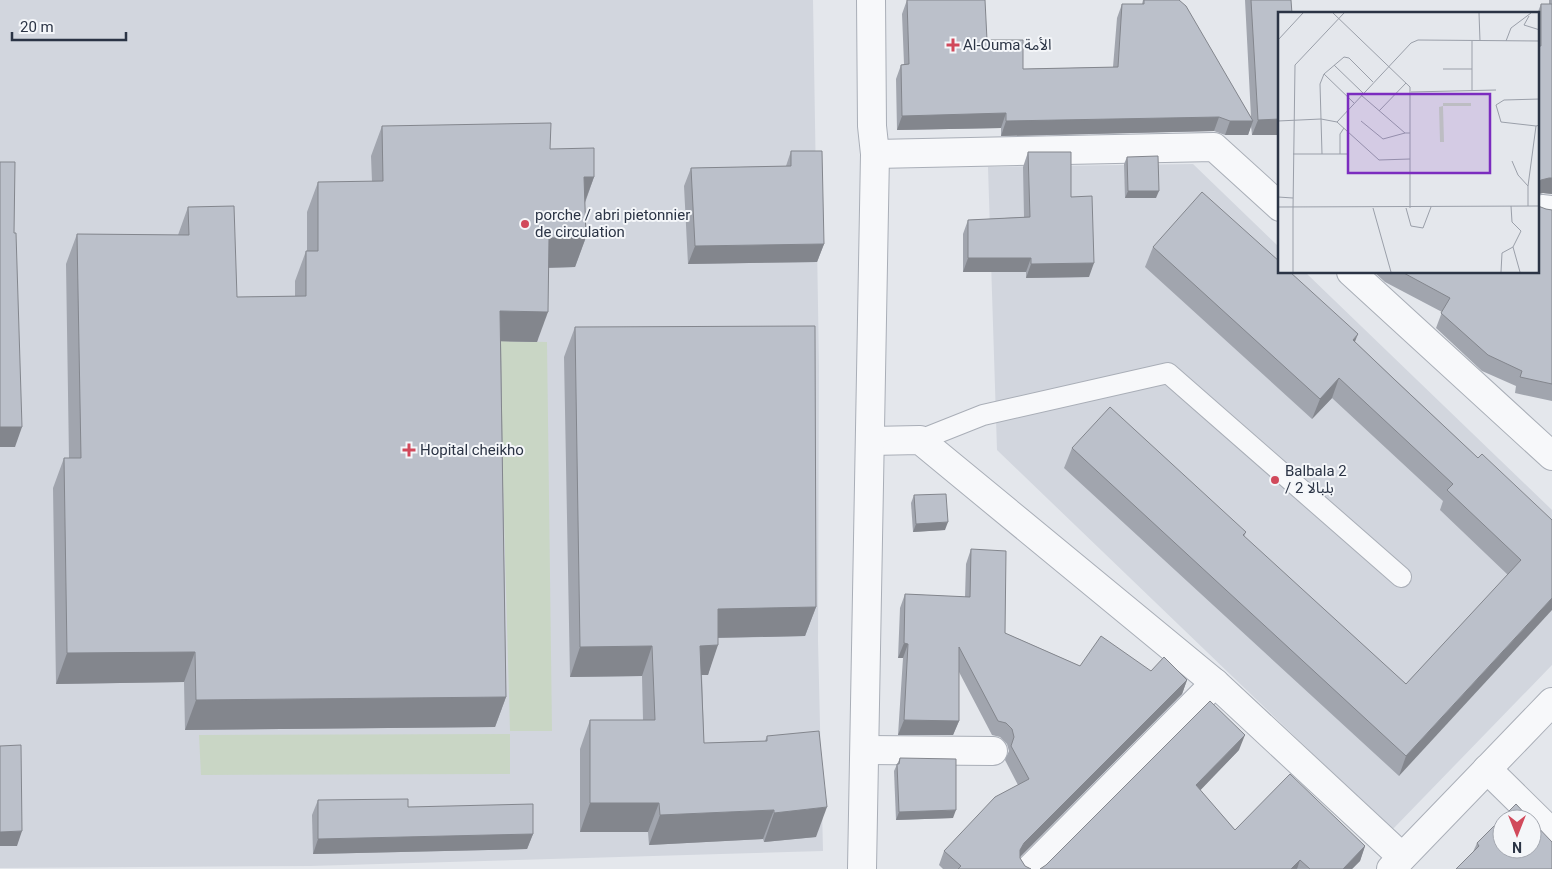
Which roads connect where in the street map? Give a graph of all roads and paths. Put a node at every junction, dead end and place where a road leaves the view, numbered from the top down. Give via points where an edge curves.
1 (871, 0) edge
2 (875, 154) junction
3 (1278, 205) edge
4 (1353, 274) edge
5 (920, 440) junction
6 (870, 441) junction
7 (1552, 456) edge
8 (1401, 577) dead end
9 (1214, 683) junction
10 (1552, 702) edge
11 (865, 750) junction
12 (993, 751) dead end
13 (1487, 769) junction
14 (1552, 833) edge
15 (1396, 863) edge
16 (862, 869) edge
17 (1030, 869) edge

1 - 2 street
2 - 3 street via 1214,147
2 - 6 street
4 - 7 street
5 - 6 street
5 - 8 lane via 982,415 1168,373
5 - 9 street
6 - 11 street
9 - 15 street
9 - 17 street
10 - 13 street
11 - 12 street
11 - 16 street
13 - 14 street
13 - 15 street

